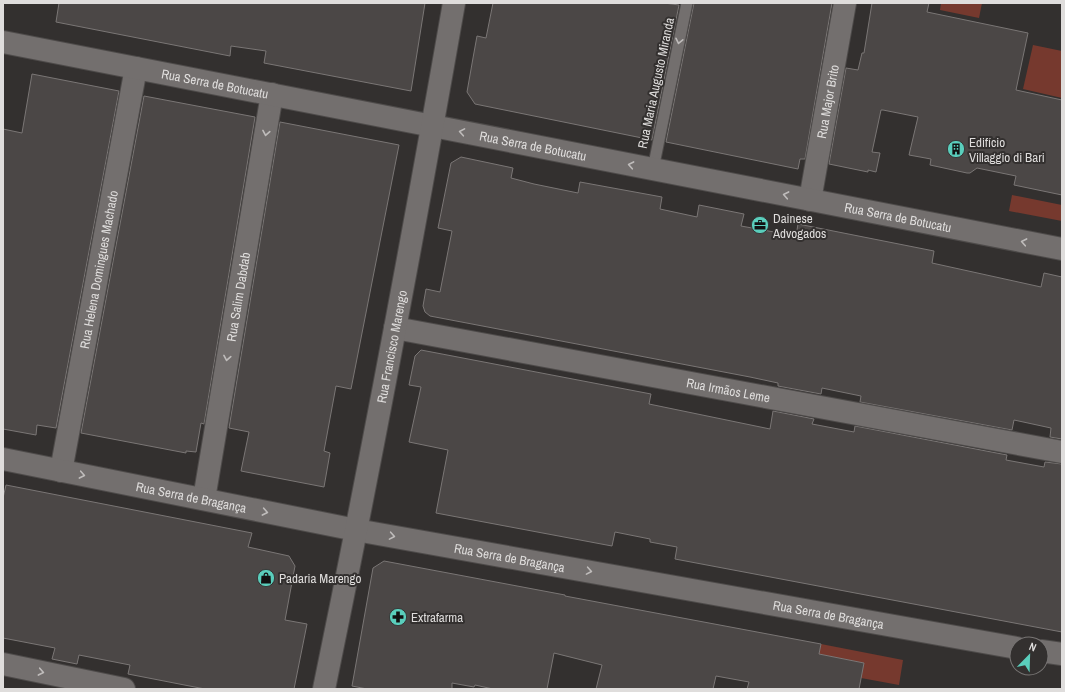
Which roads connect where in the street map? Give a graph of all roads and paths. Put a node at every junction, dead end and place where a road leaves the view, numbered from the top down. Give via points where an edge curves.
1 (454, 3) edge
2 (687, 3) edge
3 (846, 3) edge
4 (3, 42) edge
5 (136, 68) junction
6 (272, 94) junction
7 (432, 126) junction
8 (652, 169) junction
9 (810, 200) junction
10 (1062, 249) edge
11 (394, 328) junction
12 (1062, 452) edge
13 (3, 459) edge
14 (61, 471) junction
15 (204, 499) junction
16 (356, 530) junction
17 (1009, 647) edge
18 (1049, 652) edge
19 (1062, 654) edge
20 (3, 664) edge
21 (124, 689) edge
22 (324, 689) edge

1 - 7 street, Rua Francisco Marengo
2 -> 8 lane, Rua Maria Augusto Miranda
3 - 9 street, Rua Major Brito
4 - 5 street, Rua Serra de Botucatu
5 - 6 street, Rua Serra de Botucatu
5 - 14 street, Rua Helena Domingues Machado
6 - 7 street, Rua Serra de Botucatu
6 -> 15 street, Rua Salim Dabdab
8 -> 7 street, Rua Serra de Botucatu
7 - 11 street, Rua Francisco Marengo
9 -> 8 street, Rua Serra de Botucatu
10 -> 9 street, Rua Serra de Botucatu
11 - 12 street, Rua Irmãos Leme
11 - 16 street, Rua Francisco Marengo
13 - 14 street, Rua Serra de Bragança
14 -> 15 street, Rua Serra de Bragança
15 -> 16 street, Rua Serra de Bragança
16 -> 17 street, Rua Serra de Bragança
16 - 22 street, Rua Francisco Marengo
18 - 19 street
20 -> 21 street

